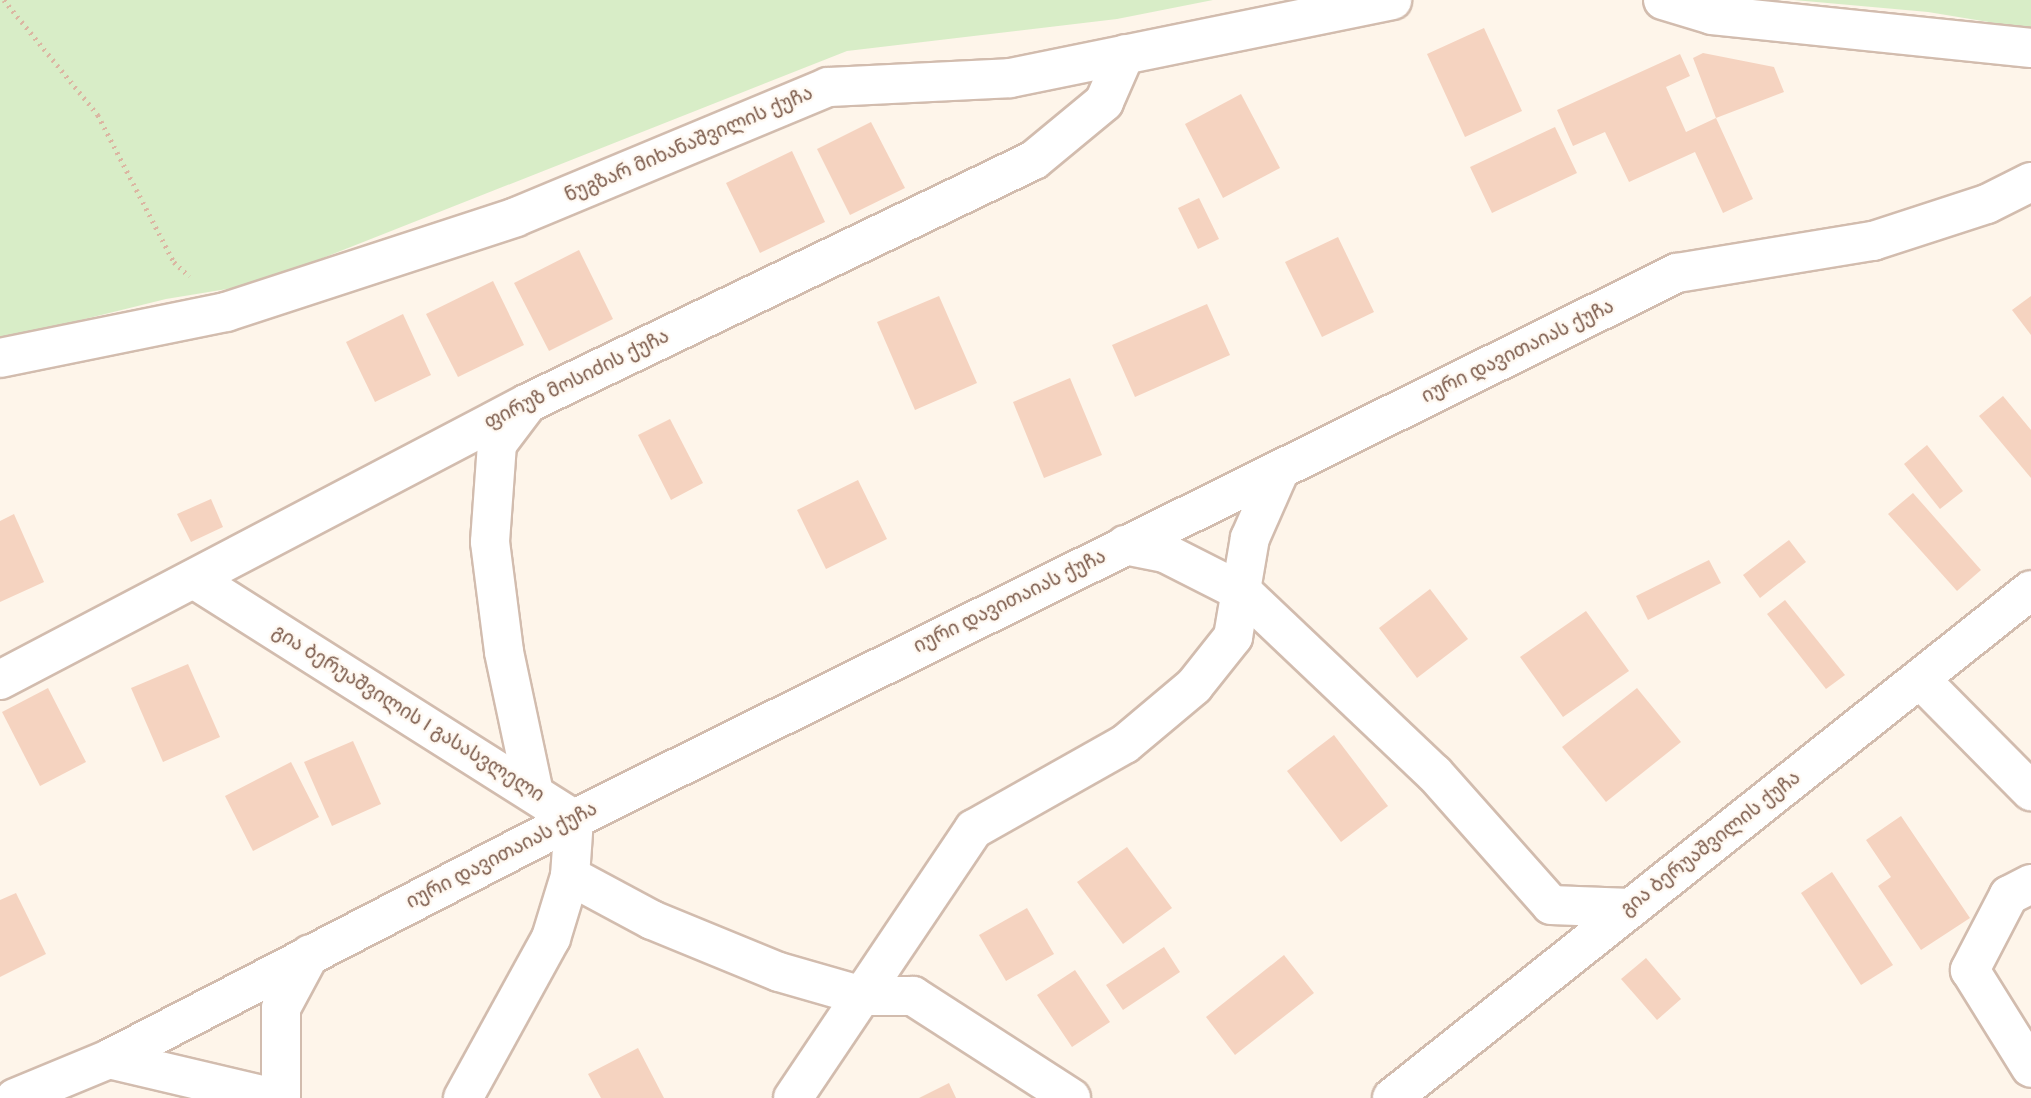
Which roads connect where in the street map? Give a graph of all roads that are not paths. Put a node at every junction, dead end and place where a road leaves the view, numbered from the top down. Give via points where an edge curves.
1 (1392, 0) edge
2 (1663, 0) edge
3 (2031, 48) edge
4 (1125, 54) junction
5 (2031, 182) edge
6 (0, 358) edge
7 (528, 403) junction
8 (1280, 470) junction
9 (1125, 545) junction
10 (197, 580) junction
11 (2031, 590) edge
12 (1244, 593) junction
13 (1920, 679) junction
14 (0, 680) edge
15 (2031, 791) edge
16 (534, 793) junction
17 (573, 819) junction
18 (570, 876) junction
19 (2031, 884) edge
20 (1631, 908) junction
21 (310, 954) junction
22 (862, 996) junction
23 (2026, 1046) edge
24 (109, 1059) junction
25 (15, 1098) edge
26 (274, 1098) edge
27 (281, 1098) edge
28 (463, 1098) edge
29 (793, 1098) edge
30 (1071, 1098) edge
31 (1392, 1098) edge

1 - 4 street, ნუგზარ მიხანაშვილის ქუჩა
2 - 3 street via 1712,15
4 - 6 street, ნუგზარ მიხანაშვილის ქუჩა via 1010,78 828,87 516,217 226,312
4 - 7 street, ფირუზ მოსიძის ქუჩა via 1104,102 1034,160
5 - 8 street, იური დავითაიას ქუჩა via 1987,204 1873,241 1676,274
7 - 10 street, ფირუზ მოსიძის ქუჩა
7 - 16 street via 498,444 490,542 504,652
8 - 9 street, იური დავითაიას ქუჩა
8 - 12 street via 1250,538
9 - 12 street via 1165,553
9 - 17 street, იური დავითაიას ქუჩა
10 - 14 street, ფირუზ მოსიძის ქუჩა
10 - 16 street, გია ბერუაშვილის I გასასვლელი
11 - 13 street, გია ბერუაშვილის ქუჩა
12 - 20 street via 1434,773 1551,905
12 - 22 street via 1233,637 1194,686 1125,744 974,829
13 - 15 street
13 - 20 street, გია ბერუაშვილის ქუჩა
16 - 17 street, გია ბერუაშვილის I გასასვლელი
17 - 18 street
17 - 21 street, იური დავითაიას ქუჩა
18 - 22 street via 652,920 779,972
18 - 28 street via 551,938
19 - 23 street via 2009,895 1970,970
20 - 31 street, გია ბერუაშვილის ქუჩა
21 - 24 street, იური დავითაიას ქუჩა
21 - 27 street via 281,1008
22 - 29 street
22 - 30 street via 913,996
24 - 25 street, იური დავითაიას ქუჩა
24 - 26 street

